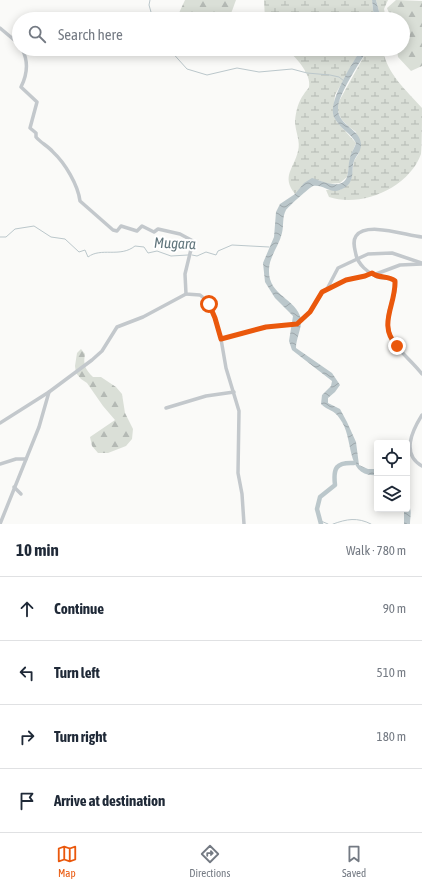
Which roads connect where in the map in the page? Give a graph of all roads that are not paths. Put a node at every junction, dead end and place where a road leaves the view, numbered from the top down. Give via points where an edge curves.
1 (0, 28) edge
2 (12, 38) edge
3 (24, 56) edge
4 (422, 237) edge
5 (357, 258) junction
6 (422, 264) edge
7 (372, 273) junction
8 (326, 290) junction
9 (186, 294) junction
10 (221, 339) junction
11 (422, 374) edge
12 (49, 392) junction
13 (234, 392) junction
14 (166, 408) dead end
15 (422, 415) edge
16 (0, 417) edge
17 (1, 422) edge
18 (26, 458) junction
19 (0, 464) edge
20 (422, 466) edge
21 (14, 487) junction
22 (21, 494) dead end
23 (0, 524) edge
24 (244, 524) edge

1 - 2 street
3 - 9 street via 26,77 21,87 37,102 30,128 36,132 36,138 53,151 66,167 79,191 80,201 113,230 117,231 121,226 137,231 142,226 154,232 158,229 180,234 193,241 185,274
4 - 5 street via 390,230 361,232 356,236 354,244
5 - 6 street via 368,254 392,253
5 - 7 street via 360,264
5 - 8 street via 338,268
6 - 7 street via 400,265 376,274
7 - 8 street via 349,279
7 - 11 street via 378,277 395,280 387,323 388,334
8 - 10 street via 322,292 310,312 297,324 266,327
9 - 10 street via 205,298 215,318
9 - 12 street via 143,317 117,327 100,352
10 - 13 street via 226,368
12 - 17 street
12 - 18 street via 39,427
13 - 14 street via 206,396
13 - 24 street via 240,419 238,473
15 - 20 street via 410,444 414,458
16 - 17 street
18 - 19 street
18 - 21 street
21 - 22 street
21 - 23 street

